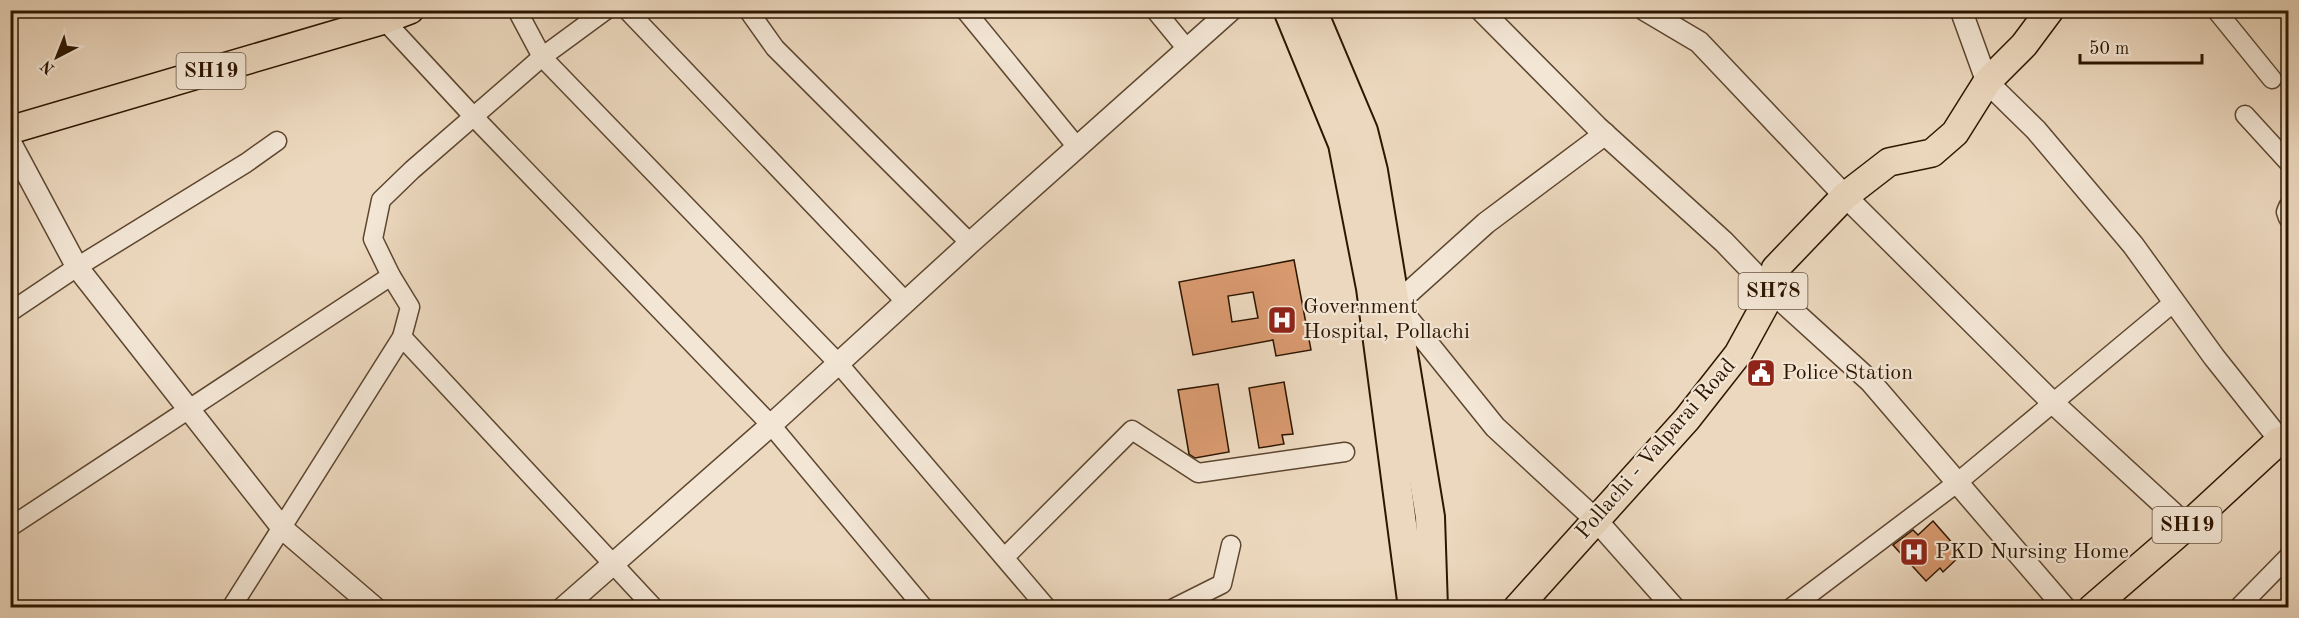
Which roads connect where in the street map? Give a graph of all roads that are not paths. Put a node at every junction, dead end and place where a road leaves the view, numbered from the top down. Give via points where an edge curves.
1 (410, 10) edge
2 (517, 10) edge
3 (606, 10) edge
4 (627, 10) edge
5 (748, 10) edge
6 (965, 10) edge
7 (1155, 10) edge
8 (1231, 10) edge
9 (1288, 10) edge
10 (1312, 10) edge
11 (1481, 10) edge
12 (1645, 10) edge
13 (1961, 10) edge
14 (2050, 10) edge
15 (2216, 10) edge
16 (384, 20) junction
17 (1188, 49) junction
18 (542, 57) junction
19 (2272, 79) dead end
20 (1987, 82) junction
21 (2245, 115) dead end
22 (473, 116) junction
23 (10, 130) edge
24 (1605, 134) junction
25 (277, 141) dead end
26 (10, 142) edge
27 (1077, 147) junction
28 (2289, 162) edge
29 (1845, 196) junction
30 (2289, 207) edge
31 (2289, 218) edge
32 (970, 243) junction
33 (77, 267) junction
34 (391, 276) junction
35 (1772, 292) junction
36 (905, 301) junction
37 (2174, 302) junction
38 (1396, 304) junction
39 (10, 312) edge
40 (402, 337) junction
41 (838, 363) junction
42 (2052, 402) junction
43 (190, 410) junction
44 (771, 425) junction
45 (2284, 442) edge
46 (1345, 452) dead end
47 (1958, 482) junction
48 (1596, 520) junction
49 (2187, 526) junction
50 (10, 527) edge
51 (283, 529) junction
52 (1231, 545) dead end
53 (1005, 557) junction
54 (2289, 557) edge
55 (613, 564) junction
56 (231, 608) edge
57 (375, 608) edge
58 (563, 608) edge
59 (654, 608) edge
60 (924, 608) edge
61 (1047, 608) edge
62 (1174, 608) edge
63 (1413, 608) edge
64 (1433, 608) edge
65 (1517, 608) edge
66 (1674, 608) edge
67 (1791, 608) edge
68 (2066, 608) edge
69 (2092, 608) edge
70 (2238, 608) edge

1 - 16 main road, SH19
2 - 18 street
3 - 18 street
4 - 36 street
5 - 32 street via 775,48
6 - 27 street
7 - 17 street
8 - 17 street
9 - 63 highway via 1342,144 1371,288
10 - 38 highway via 1363,131 1374,171
11 - 24 street
12 - 29 street via 1699,42
13 - 20 street
14 - 20 main road, Pollachi - Valparai Road / SH78 via 2024,45
15 - 19 street
16 - 22 street
16 - 23 main road, SH19
17 - 27 street
18 - 22 street
18 - 41 street
20 - 29 main road, Pollachi - Valparai Road / SH78 via 1954,133 1932,153 1890,162
20 - 37 street via 2036,130 2133,244
21 - 28 street
22 - 34 street via 381,200 373,239
22 - 44 street
24 - 35 street via 1724,242
24 - 38 street via 1486,223
25 - 33 street
26 - 33 street
27 - 32 street
29 - 35 main road, Pollachi - Valparai Road / SH78 via 1775,269
29 - 42 street
30 - 31 street
32 - 36 street
33 - 39 street
33 - 43 street
34 - 40 street via 410,307
34 - 43 street
35 - 47 street via 1870,381
35 - 48 main road, Pollachi - Valparai Road / SH78 via 1737,354 1687,418
36 - 41 street
37 - 42 street
37 - 45 street
38 - 48 street via 1495,427
38 - 64 highway via 1430,517
40 - 51 street
40 - 55 street
41 - 44 street
41 - 53 street
42 - 47 street
42 - 49 street
43 - 50 street
43 - 51 street
44 - 55 street
44 - 60 street
45 - 49 main road, SH19
46 - 53 street via 1198,473 1132,430
47 - 67 street
47 - 68 street
48 - 65 main road, Pollachi - Valparai Road / SH78
48 - 66 street
49 - 69 main road, SH19
51 - 56 street
51 - 57 street
52 - 62 street via 1222,584
53 - 61 street
54 - 70 street
55 - 58 street
55 - 59 street

